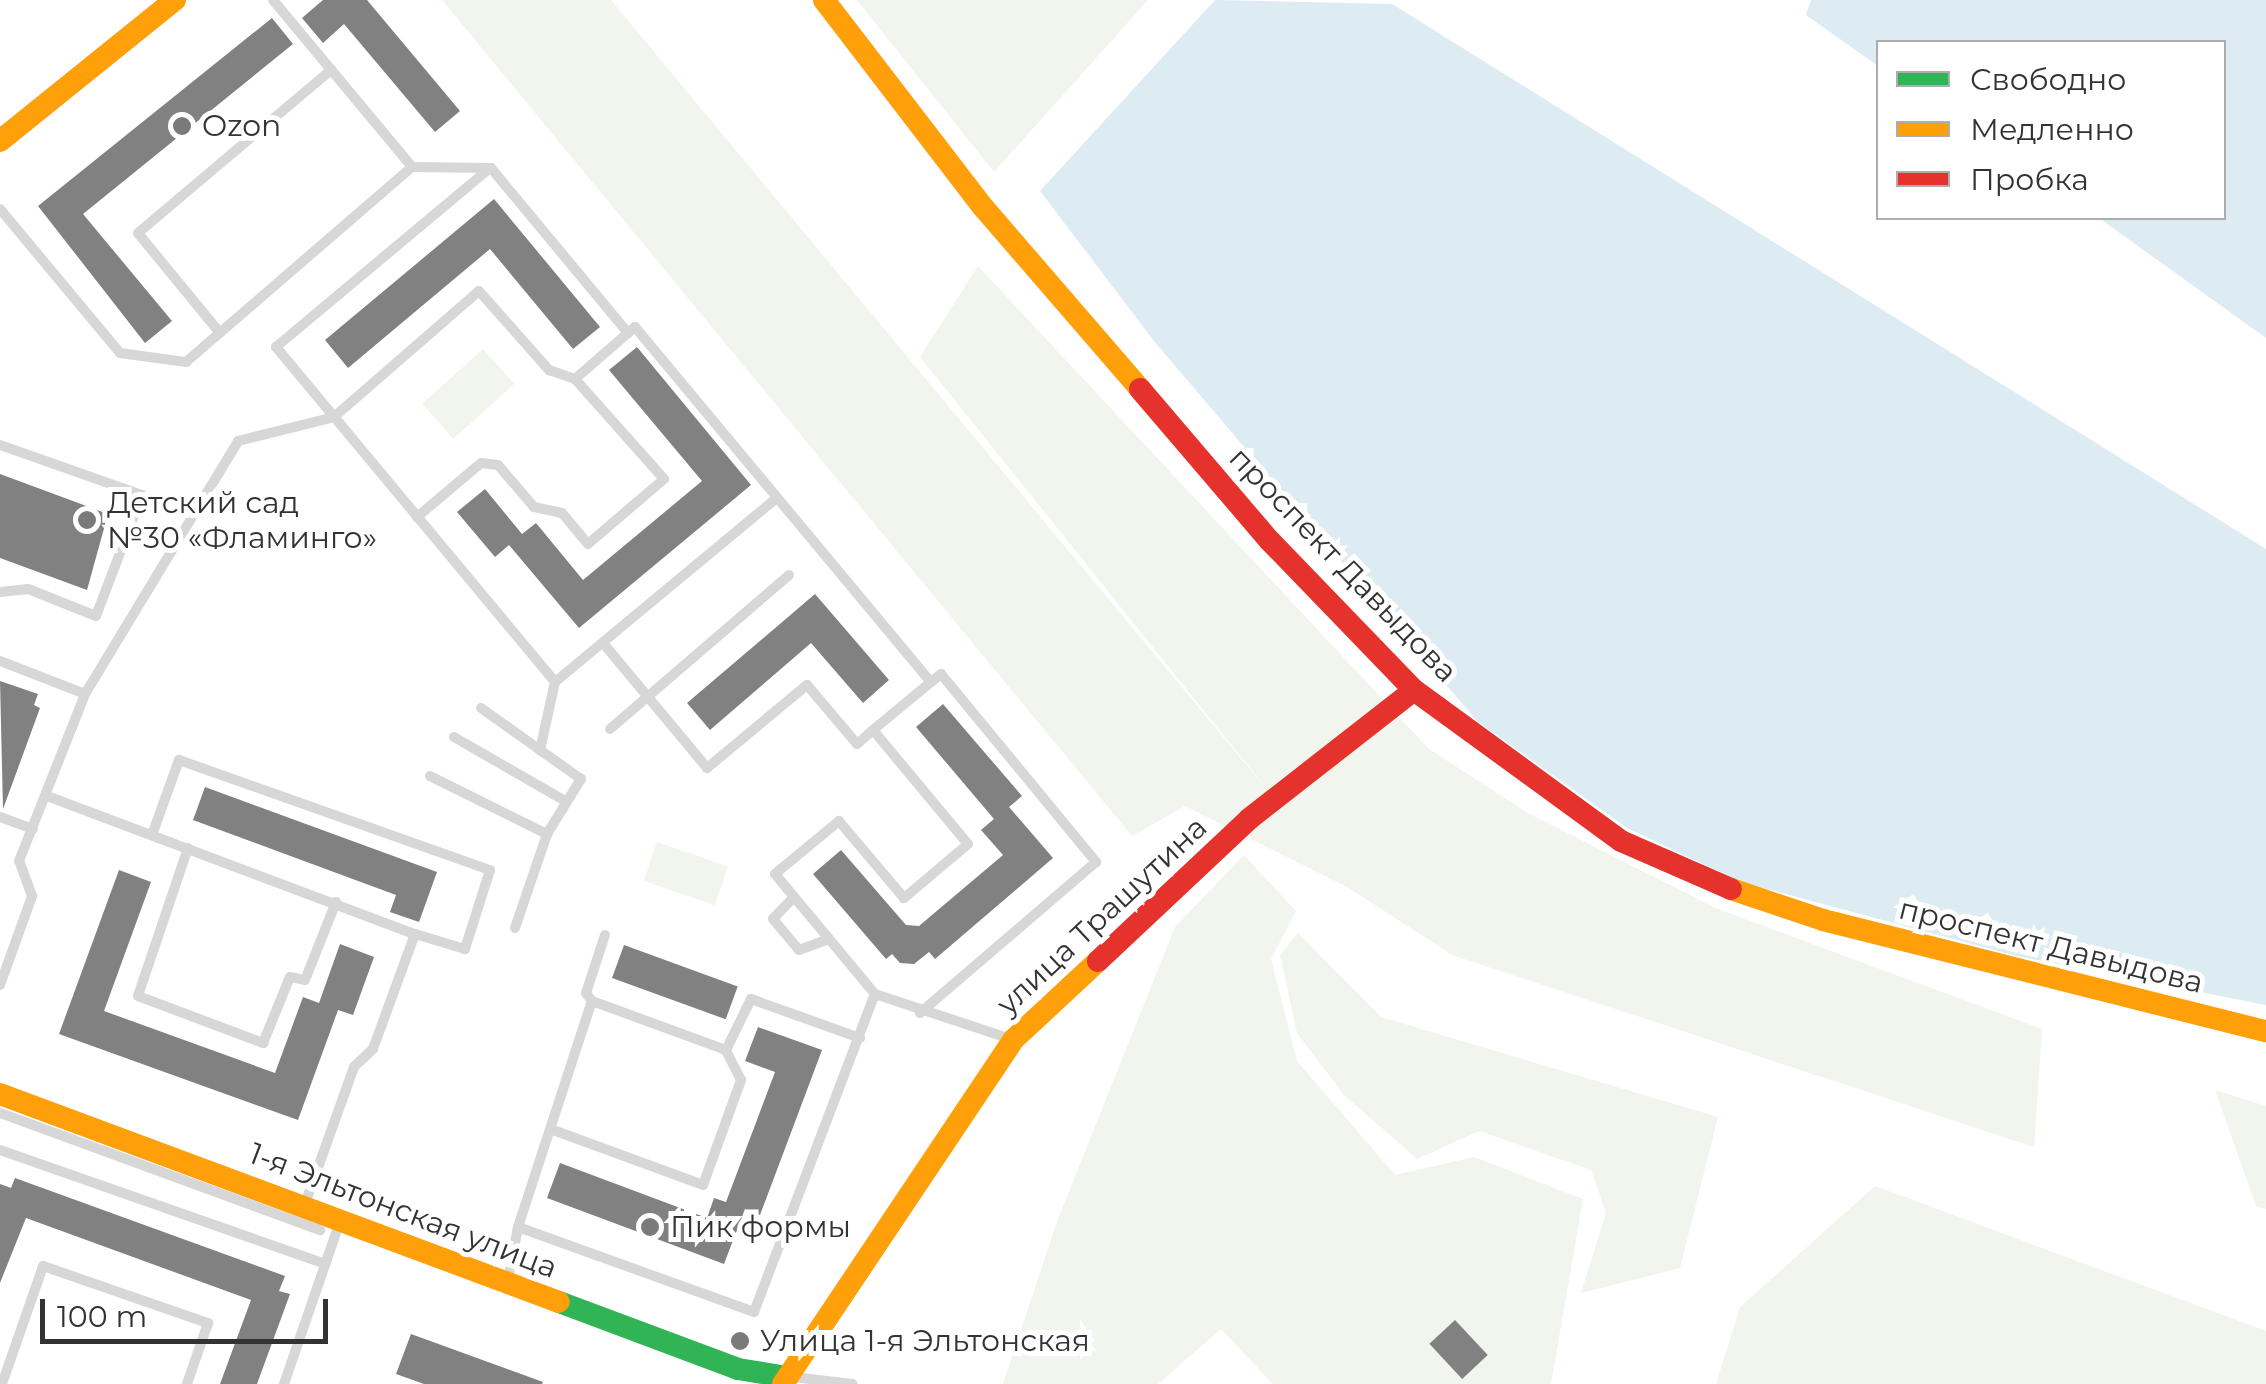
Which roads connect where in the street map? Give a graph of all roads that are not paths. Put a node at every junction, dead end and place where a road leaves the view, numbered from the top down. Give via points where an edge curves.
1 (174, 0) edge
2 (273, 0) edge
3 (824, 0) edge
4 (331, 70) junction
5 (0, 141) edge
6 (412, 167) junction
7 (491, 168) junction
8 (0, 209) edge
9 (628, 332) junction
10 (220, 333) junction
11 (575, 379) junction
12 (334, 417) junction
13 (0, 445) edge
14 (777, 498) junction
15 (417, 517) junction
16 (789, 575) dead end
17 (0, 592) edge
18 (603, 643) junction
19 (0, 661) edge
20 (555, 682) junction
21 (931, 682) junction
22 (1414, 690) junction
23 (85, 694) junction
24 (648, 697) junction
25 (481, 708) dead end
26 (610, 728) dead end
27 (873, 730) junction
28 (454, 738) dead end
29 (540, 750) junction
30 (430, 776) dead end
31 (46, 796) junction
32 (566, 802) junction
33 (0, 817) edge
34 (33, 829) junction
35 (152, 834) junction
36 (547, 834) junction
37 (188, 848) junction
38 (794, 897) junction
39 (336, 902) junction
40 (515, 928) dead end
41 (414, 934) junction
42 (605, 935) dead end
43 (829, 940) junction
44 (6, 950) edge
45 (0, 985) edge
46 (875, 994) junction
47 (592, 1001) junction
48 (920, 1014) junction
49 (2266, 1030) edge
50 (860, 1038) junction
51 (1014, 1040) junction
52 (726, 1050) junction
53 (0, 1094) edge
54 (0, 1113) edge
55 (553, 1130) junction
56 (0, 1150) edge
57 (305, 1205) junction
58 (341, 1218) junction
59 (518, 1227) junction
60 (320, 1230) dead end
61 (326, 1264) junction
62 (508, 1282) junction
63 (785, 1380) edge
64 (2, 1384) edge
65 (187, 1384) edge
66 (284, 1384) edge
67 (853, 1384) edge

1 - 5 street
2 - 4 lane
3 - 22 street, проспект Давыдова via 1020,250 1270,541
4 - 6 lane
4 - 10 lane via 138,233
6 - 7 lane
6 - 10 lane
7 - 9 lane
7 - 12 lane via 276,347
8 - 10 lane via 120,353 186,362
9 - 11 lane
9 - 14 lane via 634,327
11 - 12 lane via 549,370 479,291
11 - 15 lane via 664,478 588,544 562,513 534,507 498,464 481,463
12 - 15 lane
12 - 23 lane via 238,441
13 - 17 lane via 142,495 96,616 28,589
14 - 18 lane
14 - 21 lane
15 - 20 lane
16 - 24 lane
18 - 20 lane
18 - 24 lane
19 - 23 lane
20 - 29 lane
21 - 27 lane
21 - 48 lane via 941,674 1096,862
22 - 49 street, проспект Давыдова via 1620,842 1714,884 1823,920
22 - 51 street, улица Трашутина via 1250,820
23 - 31 lane
24 - 26 lane
24 - 27 lane via 707,768 808,685 857,744
25 - 29 lane
27 - 38 lane via 968,844 904,898 839,820 775,874
28 - 32 lane
29 - 32 lane via 581,778
30 - 36 lane
31 - 34 lane
31 - 35 lane
32 - 36 lane
33 - 34 lane
34 - 44 lane via 20,861 32,896
35 - 37 lane
35 - 41 lane via 179,760 490,870 465,949
36 - 40 lane
37 - 39 lane
37 - 39 lane via 138,996 263,1042 290,977 305,980
38 - 43 lane
38 - 43 lane via 773,919 800,950
39 - 41 lane
41 - 57 lane via 373,1049 354,1066
42 - 47 lane via 586,993
43 - 46 lane
44 - 45 lane
46 - 48 lane
46 - 50 lane
47 - 52 lane
47 - 55 lane
48 - 51 lane
50 - 52 lane via 751,999
50 - 59 lane via 754,1312
51 - 63 street, улица Трашутина
52 - 55 lane via 742,1080 702,1186
53 - 57 street, 1-я Эльтонская улица
54 - 60 lane
55 - 59 lane
56 - 61 lane
57 - 58 street, 1-я Эльтонская улица
58 - 61 lane
58 - 62 street, 1-я Эльтонская улица
59 - 62 lane
61 - 66 lane
62 - 63 street, 1-я Эльтонская улица via 738,1369
63 - 67 lane
64 - 65 lane via 43,1266 208,1323

